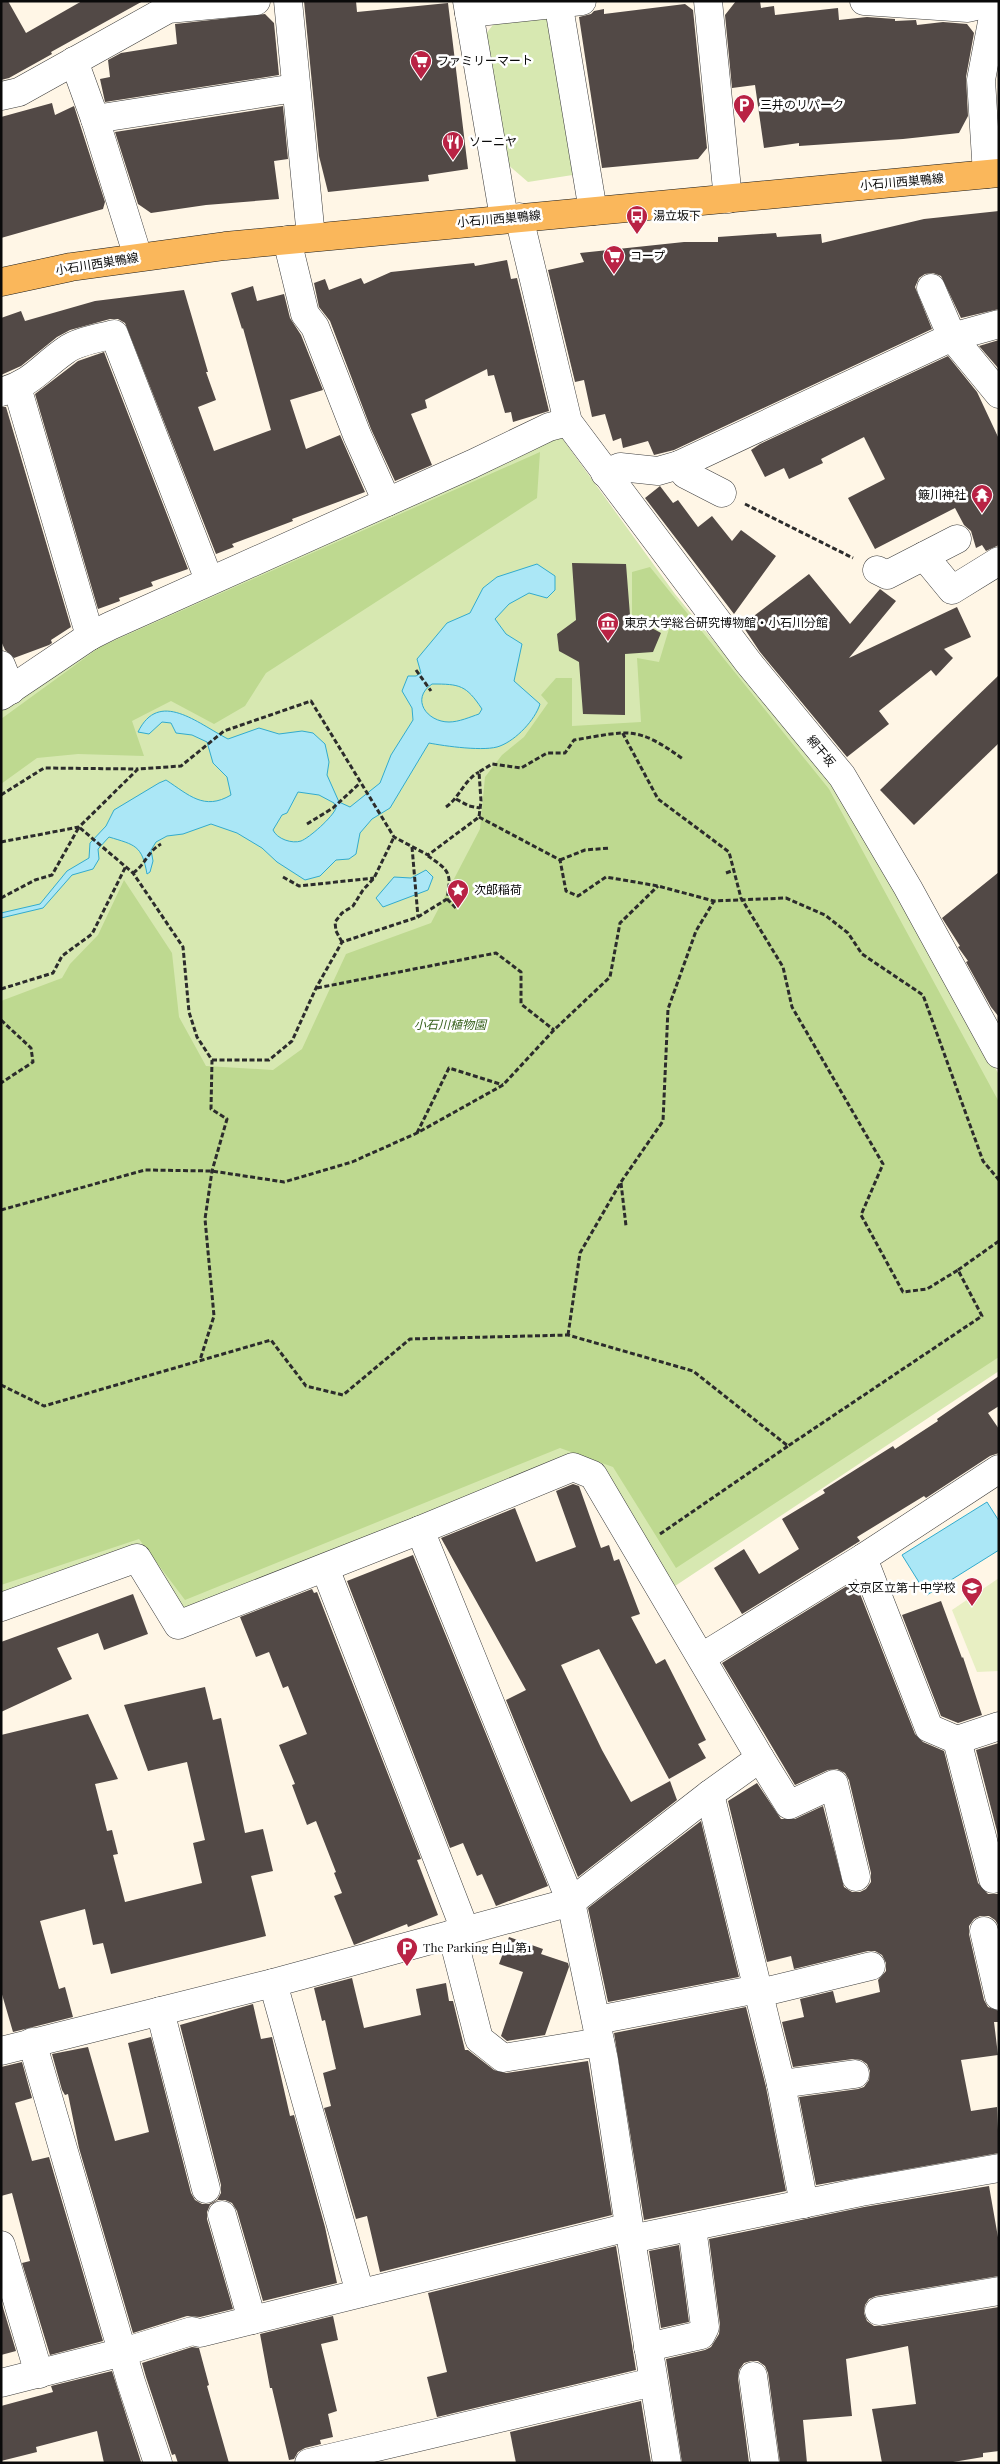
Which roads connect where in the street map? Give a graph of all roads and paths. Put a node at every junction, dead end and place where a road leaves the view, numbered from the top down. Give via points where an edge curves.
1 (256, 1) edge
2 (288, 1) edge
3 (708, 1) edge
4 (864, 1) edge
5 (996, 1) edge
6 (566, 2) edge
7 (468, 7) edge
8 (74, 61) junction
9 (295, 88) junction
10 (1, 96) edge
11 (95, 119) junction
12 (993, 174) edge
13 (728, 199) junction
14 (593, 210) junction
15 (512, 218) junction
16 (299, 239) junction
17 (138, 257) junction
18 (1, 282) edge
19 (931, 288) dead end
20 (999, 324) edge
21 (952, 337) junction
22 (9, 390) edge
23 (999, 394) edge
24 (568, 422) junction
25 (679, 465) junction
26 (605, 473) junction
27 (722, 493) joint
28 (387, 502) junction
29 (957, 539) dead end
30 (924, 556) junction
31 (999, 561) edge
32 (877, 570) joint
33 (209, 580) junction
34 (90, 636) junction
35 (416, 670) dead end
36 (4, 684) edge
37 (432, 691) dead end
38 (622, 732) junction
39 (683, 759) dead end
40 (138, 769) junction
41 (479, 772) junction
42 (360, 783) junction
43 (1, 795) edge
44 (456, 799) junction
45 (446, 807) dead end
46 (480, 808) junction
47 (479, 817) junction
48 (307, 824) dead end
49 (79, 827) junction
50 (394, 837) junction
51 (1, 842) edge
52 (161, 844) dead end
53 (412, 847) junction
54 (610, 848) dead end
55 (428, 855) junction
56 (560, 860) junction
57 (126, 866) junction
58 (734, 870) junction
59 (133, 872) junction
60 (726, 873) dead end
61 (283, 877) dead end
62 (374, 878) junction
63 (658, 886) junction
64 (1, 898) edge
65 (741, 898) junction
66 (447, 899) junction
67 (714, 901) junction
68 (456, 908) dead end
69 (418, 917) junction
70 (342, 942) junction
71 (316, 988) junction
72 (1, 989) edge
73 (1, 1020) edge
74 (554, 1030) junction
75 (999, 1054) edge
76 (212, 1060) junction
77 (1, 1083) edge
78 (503, 1086) junction
79 (417, 1133) junction
80 (212, 1171) junction
81 (999, 1180) edge
82 (621, 1182) junction
83 (1, 1210) edge
84 (626, 1226) dead end
85 (999, 1241) edge
86 (958, 1270) junction
87 (568, 1335) junction
88 (200, 1360) junction
89 (1, 1385) edge
90 (788, 1446) junction
91 (999, 1469) edge
92 (420, 1530) junction
93 (660, 1534) dead end
94 (863, 1558) junction
95 (325, 1568) junction
96 (1, 1606) edge
97 (702, 1657) junction
98 (999, 1726) edge
99 (957, 1740) junction
100 (760, 1758) junction
101 (710, 1794) junction
102 (856, 1877) dead end
103 (999, 1878) edge
104 (571, 1902) junction
105 (984, 1931) dead end
106 (459, 1932) junction
107 (871, 1966) dead end
108 (273, 1983) junction
109 (759, 1991) junction
110 (999, 1996) edge
111 (160, 2011) junction
112 (599, 2031) junction
113 (32, 2042) junction
114 (1, 2051) edge
115 (855, 2074) dead end
116 (781, 2084) junction
117 (998, 2176) edge
118 (206, 2189) dead end
119 (804, 2204) junction
120 (222, 2215) dead end
121 (692, 2226) junction
122 (630, 2233) junction
123 (1, 2245) edge
124 (999, 2290) edge
125 (360, 2293) junction
126 (880, 2311) dead end
127 (252, 2320) junction
128 (648, 2347) junction
129 (123, 2352) junction
130 (39, 2374) junction
131 (752, 2376) dead end
132 (653, 2382) junction
133 (1, 2383) edge
134 (158, 2463) edge
135 (309, 2463) edge
136 (667, 2463) edge
137 (765, 2463) edge

1 - 8 street via 168,9
2 - 9 street
3 - 13 street
4 - 5 street via 968,8
5 - 12 street via 981,80
6 - 7 street
6 - 14 street
7 - 15 street
8 - 10 street via 19,92
8 - 11 street
9 - 11 street
9 - 16 street
11 - 17 street
12 - 13 main road, 小石川西巣鴨線
13 - 14 main road, 小石川西巣鴨線
14 - 15 main road, 小石川西巣鴨線
15 - 16 main road, 小石川西巣鴨線
15 - 24 street
16 - 17 main road, 小石川西巣鴨線
16 - 28 street via 305,314 315,327
17 - 18 main road, 小石川西巣鴨線
19 - 21 street
20 - 21 street
21 - 23 street
21 - 25 street
22 - 33 street via 36,376 67,349 114,334
22 - 34 street
24 - 26 street, 網干坂
24 - 28 street via 549,427
25 - 26 street via 658,471 620,466
25 - 27 street via 685,474
26 - 75 street, 網干坂 via 748,662 842,776
27 - 32 path
28 - 33 street
29 - 30 street
30 - 31 street via 952,590
30 - 32 street via 887,575
33 - 34 street
34 - 36 street
35 - 37 path
38 - 39 path via 642,733
38 - 41 path via 574,740 565,753 547,753 520,768 492,764
38 - 58 path via 658,798 730,852
40 - 42 path via 181,766 224,731 312,701
40 - 43 path via 44,768
40 - 49 path
41 - 44 path via 470,777
41 - 46 path
42 - 48 path via 333,808
42 - 50 path
44 - 45 path
44 - 46 path
46 - 47 path
47 - 55 path
47 - 56 path
49 - 51 path
49 - 57 path
49 - 64 path via 52,875
50 - 53 path
50 - 62 path
52 - 59 path via 151,850 145,864
53 - 55 path
53 - 69 path
54 - 56 path via 585,850
55 - 66 path via 446,867 451,880
56 - 63 path via 566,891 578,896 606,876
57 - 59 path
57 - 72 path via 92,934 62,956 53,973
58 - 60 path
58 - 65 path
59 - 76 path via 183,947 189,1012 197,1037
61 - 62 path via 298,886
62 - 70 path via 336,922 336,931
63 - 67 path
63 - 74 path via 620,923 610,977
65 - 67 path
65 - 81 path via 786,898 825,915 848,933 862,954 922,995 980,1154
65 - 86 path via 783,967 792,1007 883,1164 861,1215 904,1292 927,1289
66 - 68 path
66 - 69 path
67 - 82 path via 696,931 668,1009 663,1121
69 - 70 path
70 - 71 path
71 - 74 path via 496,952 522,972 521,1004
71 - 76 path via 292,1041 269,1060
73 - 77 path via 31,1048 32,1062
74 - 78 path
76 - 80 path via 211,1109 227,1119
78 - 79 path
78 - 79 path via 449,1068
79 - 80 path via 352,1162 284,1182
80 - 83 path via 145,1170
80 - 88 path via 205,1219 214,1316
82 - 84 path
82 - 87 path via 580,1252
85 - 86 path
86 - 90 path via 982,1316
87 - 88 path via 410,1339 343,1395 306,1386 271,1340
87 - 90 path via 693,1371
88 - 89 path via 44,1406
90 - 93 path
91 - 94 street
92 - 95 street
92 - 97 street via 573,1467 593,1475
92 - 104 street
94 - 97 street
94 - 99 street via 929,1728
95 - 96 street via 178,1625 137,1558
95 - 106 street
97 - 100 street
98 - 99 street
99 - 103 street via 993,1879
100 - 101 street
100 - 102 street via 789,1805 834,1784
101 - 104 street
101 - 109 street
104 - 106 street
104 - 112 street
105 - 110 street
106 - 108 street
106 - 112 street via 479,2038 503,2058
107 - 109 street
108 - 111 street
108 - 125 street
109 - 112 street
109 - 116 street
111 - 113 street
111 - 118 street
112 - 122 street
113 - 114 street
113 - 129 street
115 - 116 street
116 - 119 street
117 - 119 street via 861,2192
119 - 121 street
120 - 127 street
121 - 122 street
121 - 128 street via 706,2327 701,2335
122 - 125 street
122 - 128 street
123 - 130 street
124 - 126 street
125 - 127 street
127 - 129 street via 200,2333 192,2331
128 - 132 street
129 - 130 street
129 - 134 street
130 - 133 street
131 - 137 street
132 - 135 street
132 - 136 street

